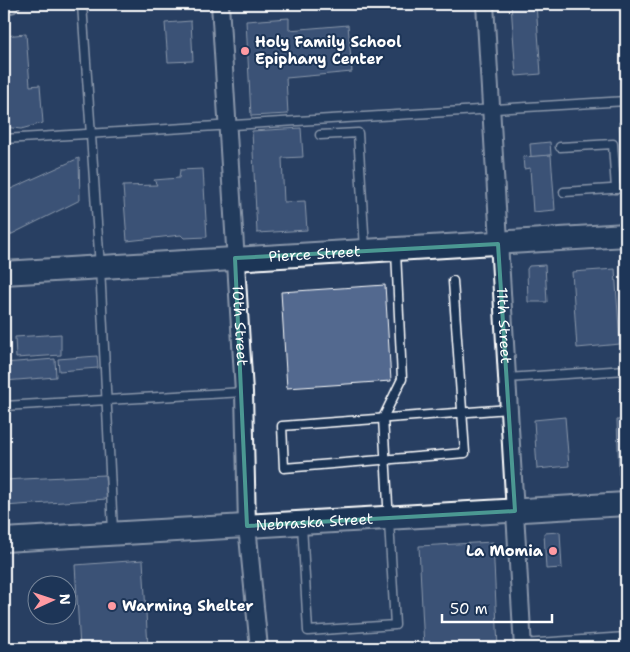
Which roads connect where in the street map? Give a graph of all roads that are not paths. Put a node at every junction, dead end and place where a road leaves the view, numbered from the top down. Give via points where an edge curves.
1 (4, 4) edge
2 (11, 4) edge
3 (82, 4) edge
4 (220, 4) edge
5 (485, 4) edge
6 (626, 101) edge
7 (491, 110) junction
8 (227, 124) junction
9 (91, 132) junction
10 (320, 135) dead end
11 (4, 139) edge
12 (560, 147) dead end
13 (626, 188) edge
14 (616, 189) junction
15 (564, 192) dead end
16 (626, 235) edge
17 (498, 244) junction
18 (396, 250) junction
19 (365, 251) junction
20 (235, 258) junction
21 (100, 267) junction
22 (4, 274) edge
23 (453, 281) dead end
24 (626, 370) edge
25 (506, 378) junction
26 (244, 392) junction
27 (106, 400) junction
28 (4, 406) edge
29 (509, 409) junction
30 (463, 412) junction
31 (383, 418) junction
32 (386, 460) junction
33 (626, 504) edge
34 (515, 511) junction
35 (390, 518) junction
36 (301, 523) junction
37 (247, 526) junction
38 (113, 534) junction
39 (4, 540) edge
40 (626, 638) edge
41 (523, 646) edge
42 (259, 648) edge

1 - 2 street
3 - 9 lane
4 - 8 street, 10th Street
5 - 7 street, 11th Street
6 - 7 lane
7 - 8 lane
7 - 17 street, 11th Street
8 - 9 lane
8 - 20 street, 10th Street
9 - 11 lane
9 - 21 lane
10 - 19 lane via 358,133
12 - 14 lane via 613,144
13 - 14 lane
14 - 15 lane
16 - 17 main road, Pierce Street
17 - 18 main road, Pierce Street
17 - 25 street, 11th Street
18 - 19 main road, Pierce Street
18 - 31 lane via 402,379
19 - 20 main road, Pierce Street
20 - 21 main road, Pierce Street
20 - 26 street, 10th Street
21 - 22 main road, Pierce Street
21 - 27 lane
23 - 30 lane
24 - 25 lane
25 - 29 street, 11th Street
26 - 27 lane
26 - 37 street, 10th Street
27 - 28 lane
27 - 38 lane
29 - 30 lane
29 - 34 street, 11th Street
30 - 31 lane
30 - 32 lane via 465,453
31 - 32 lane
31 - 32 lane via 282,426 284,468
32 - 35 lane
33 - 34 main road, Nebraska Street
34 - 35 main road, Nebraska Street
34 - 41 street, 11th Street
35 - 36 main road, Nebraska Street
35 - 36 lane via 395,625 308,630
36 - 37 main road, Nebraska Street
37 - 38 main road, Nebraska Street
37 - 42 street, 10th Street
38 - 39 main road, Nebraska Street
40 - 41 lane

